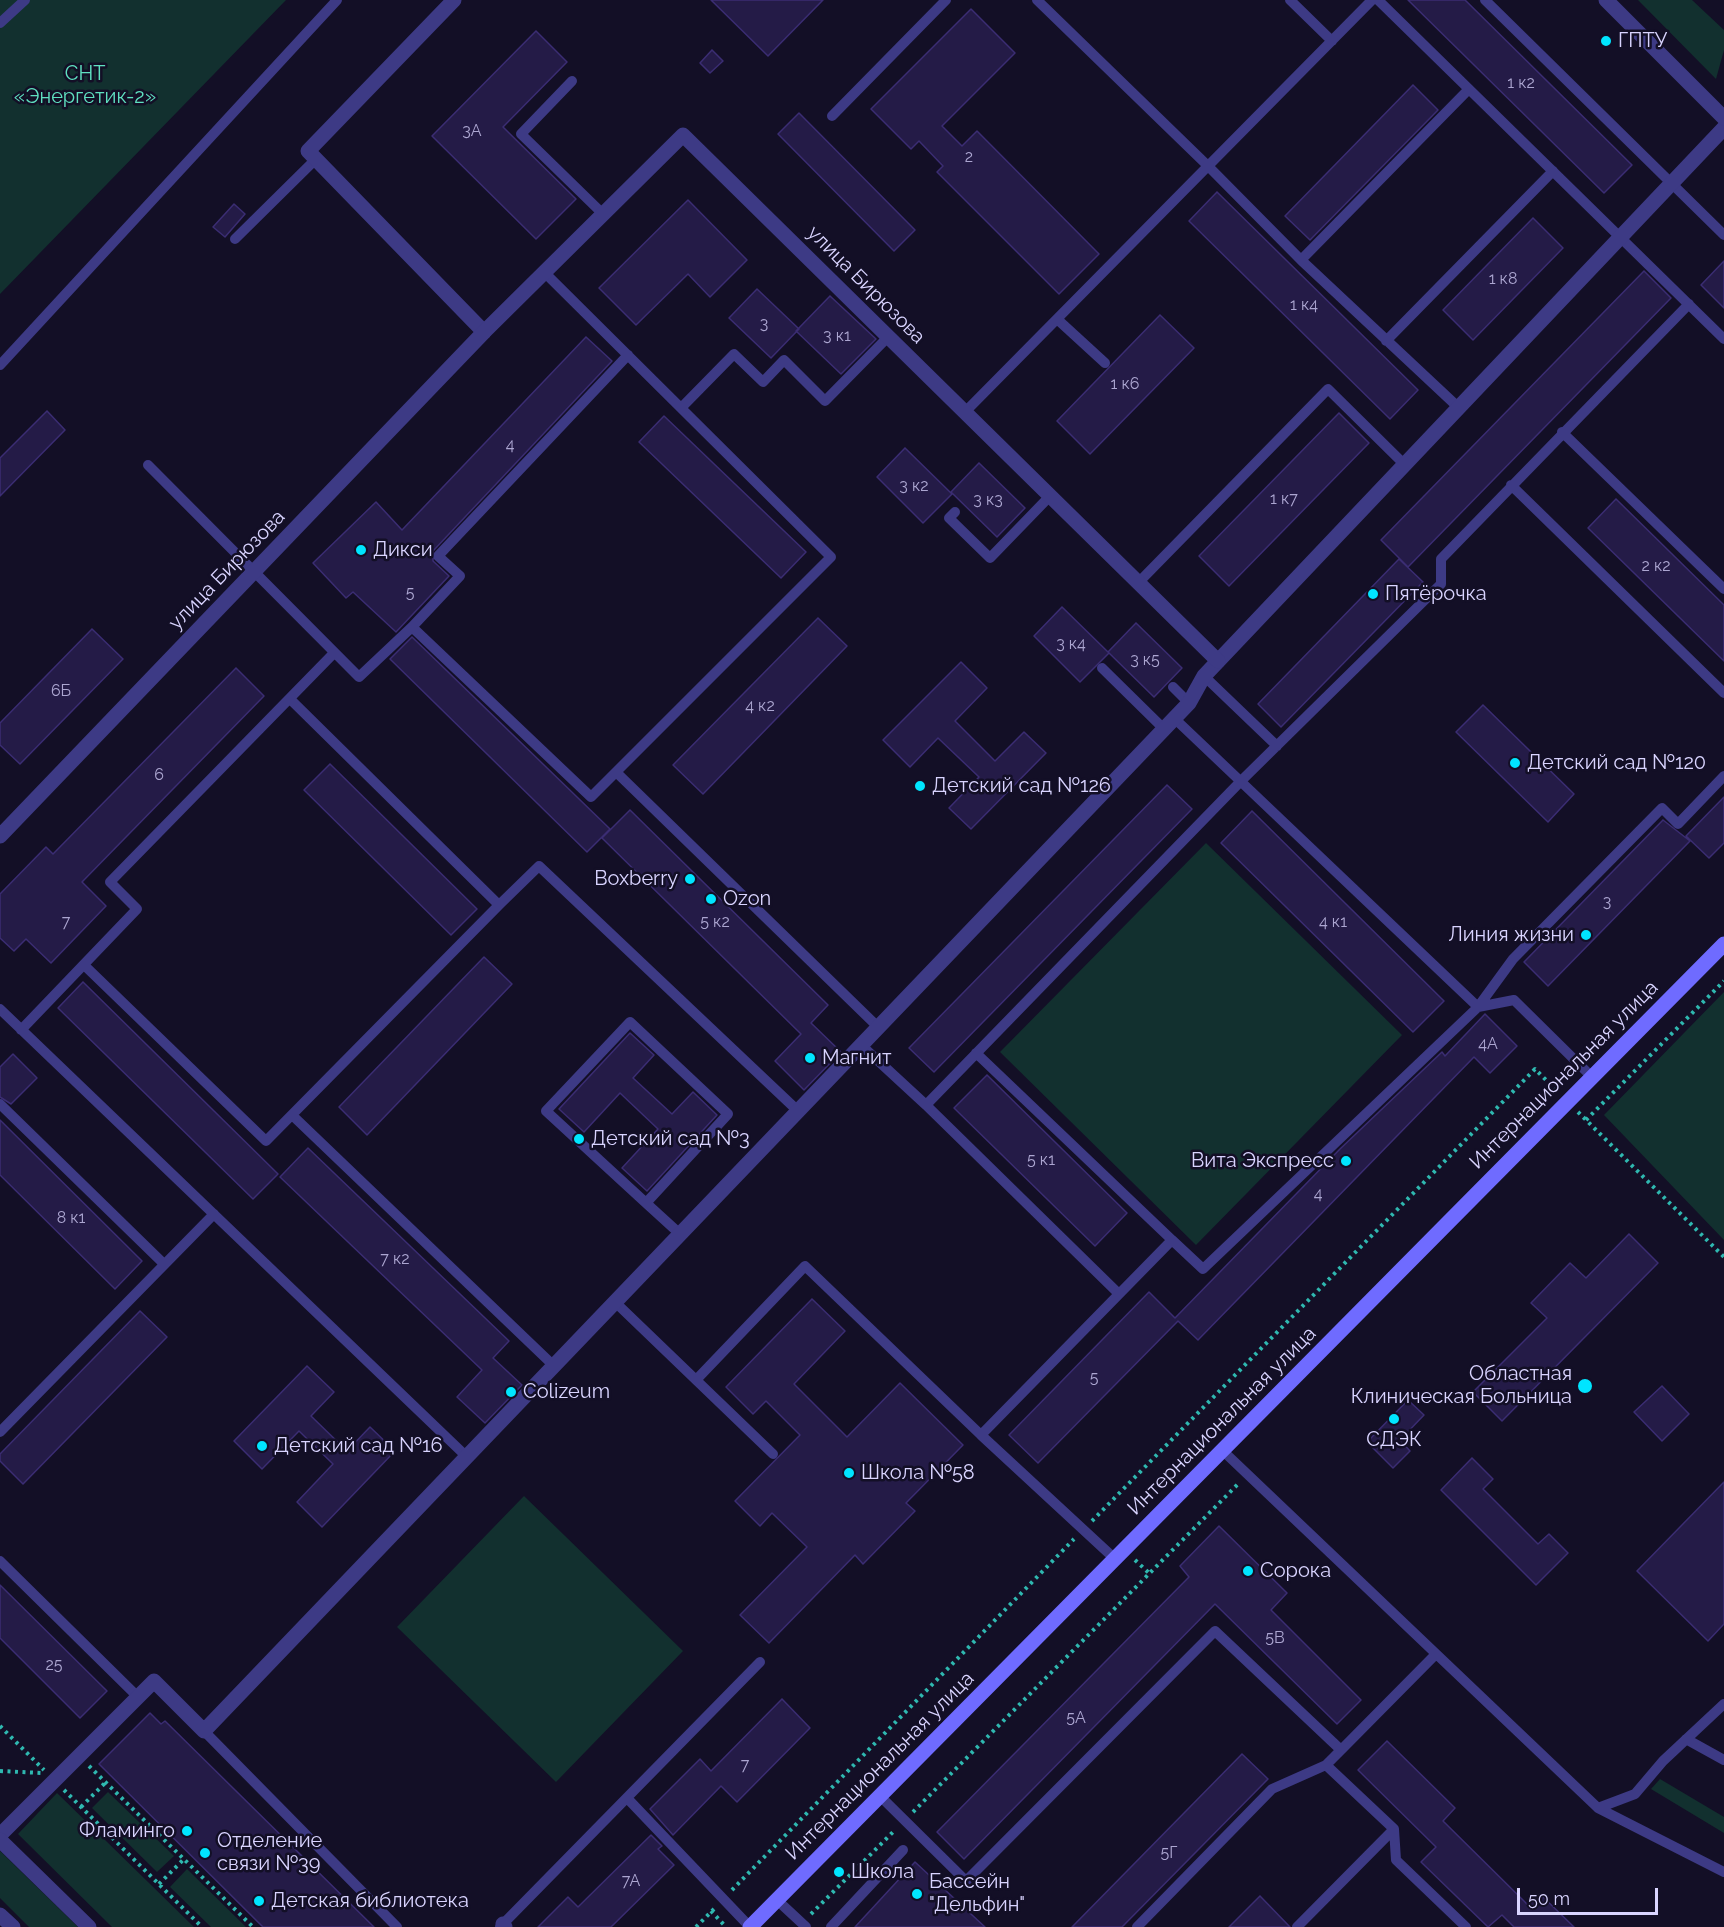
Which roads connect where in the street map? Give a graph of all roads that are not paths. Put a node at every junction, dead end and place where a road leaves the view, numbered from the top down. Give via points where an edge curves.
1 (25, 0) edge
2 (337, 0) edge
3 (454, 0) edge
4 (946, 0) edge
5 (1037, 0) edge
6 (1290, 0) edge
7 (1372, 0) edge
8 (1378, 0) edge
9 (1485, 0) edge
10 (1606, 0) edge
11 (0, 23) edge
12 (1332, 41) junction
13 (572, 81) dead end
14 (1469, 89) junction
15 (832, 116) dead end
16 (1723, 118) edge
17 (316, 159) junction
18 (1208, 166) junction
19 (1553, 171) junction
20 (1672, 183) junction
21 (603, 214) junction
22 (1724, 235) edge
23 (1621, 236) junction
24 (236, 239) dead end
25 (1300, 260) junction
26 (544, 272) junction
27 (1689, 304) junction
28 (1057, 319) junction
29 (484, 332) junction
30 (888, 337) junction
31 (1724, 339) edge
32 (1386, 341) junction
33 (628, 355) junction
34 (1105, 363) dead end
35 (0, 366) edge
36 (681, 408) junction
37 (1459, 408) junction
38 (965, 412) junction
39 (1562, 432) junction
40 (148, 465) dead end
41 (1405, 465) junction
42 (1511, 485) junction
43 (1050, 496) junction
44 (948, 518) dead end
45 (253, 574) junction
46 (1138, 583) junction
47 (1724, 589) edge
48 (412, 627) junction
49 (333, 654) junction
50 (1218, 661) junction
51 (1102, 668) dead end
52 (1204, 676) junction
53 (1173, 687) dead end
54 (1724, 693) edge
55 (290, 699) junction
56 (1189, 703) junction
57 (1169, 723) junction
58 (1277, 746) junction
59 (616, 772) junction
60 (1724, 776) edge
61 (1241, 782) junction
62 (0, 836) edge
63 (499, 905) junction
64 (1724, 944) edge
65 (84, 964) junction
66 (1478, 1006) junction
67 (0, 1009) edge
68 (878, 1027) junction
69 (21, 1030) junction
70 (861, 1045) junction
71 (976, 1053) junction
72 (1592, 1077) junction
73 (0, 1104) edge
74 (926, 1104) junction
75 (798, 1111) junction
76 (292, 1115) junction
77 (646, 1203) junction
78 (214, 1214) junction
79 (680, 1234) junction
80 (1172, 1240) junction
81 (164, 1264) junction
82 (1118, 1293) junction
83 (615, 1302) junction
84 (554, 1366) junction
85 (696, 1380) junction
86 (0, 1432) edge
87 (981, 1435) junction
88 (1222, 1450) junction
89 (773, 1454) dead end
90 (467, 1457) junction
91 (1115, 1559) junction
92 (0, 1561) edge
93 (1435, 1655) junction
94 (760, 1662) dead end
95 (138, 1697) junction
96 (1724, 1704) edge
97 (204, 1731) junction
98 (1686, 1739) junction
99 (1341, 1750) junction
100 (1724, 1760) edge
101 (1326, 1765) junction
102 (880, 1796) junction
103 (627, 1798) junction
104 (1598, 1808) junction
105 (1394, 1829) junction
106 (0, 1835) edge
107 (0, 1840) edge
108 (903, 1850) dead end
109 (1724, 1872) edge
110 (777, 1900) junction
111 (0, 1915) edge
112 (803, 1925) edge
113 (503, 1926) edge
114 (12, 1927) edge
115 (89, 1927) edge
116 (397, 1927) edge
117 (750, 1927) edge
118 (831, 1927) edge
119 (1137, 1927) edge
120 (1297, 1927) edge
121 (1466, 1927) edge

1 - 11 lane
2 - 35 lane
3 - 17 street via 308,151
4 - 15 lane
5 - 18 lane
6 - 12 lane
7 - 12 lane
8 - 14 lane
9 - 20 lane
10 - 16 street
12 - 18 lane
13 - 21 lane via 521,134
14 - 19 lane
14 - 25 lane
16 - 20 street
17 - 24 lane
17 - 29 street
18 - 25 lane
18 - 28 lane
19 - 23 lane
19 - 32 lane
20 - 22 lane
20 - 23 street
21 - 26 street, улица Бирюзова
21 - 30 street, улица Бирюзова via 683,135
23 - 27 lane
23 - 37 street
25 - 32 lane
26 - 29 street, улица Бирюзова
26 - 33 lane
27 - 31 lane
27 - 39 lane
28 - 34 lane
28 - 38 lane
29 - 45 street, улица Бирюзова
30 - 36 lane via 825,401 784,360 763,382 734,354
30 - 38 street, улица Бирюзова
32 - 37 lane
33 - 36 lane
33 - 48 lane via 438,556 460,576
36 - 59 lane via 831,557
37 - 41 street
38 - 43 street, улица Бирюзова
39 - 42 lane
39 - 47 lane
40 - 45 lane
41 - 46 lane via 1328,389
41 - 50 street
42 - 54 lane
42 - 58 lane via 1441,559 1441,584
43 - 44 lane via 990,558
43 - 46 street, улица Бирюзова
45 - 49 lane
45 - 62 street, улица Бирюзова
46 - 50 street, улица Бирюзова
48 - 49 lane via 358,677
48 - 59 lane via 591,797
49 - 55 lane
50 - 52 street
51 - 57 lane
52 - 56 street
52 - 58 lane
53 - 56 lane
55 - 63 lane
55 - 65 lane via 110,882 137,909
56 - 57 street
57 - 61 lane
57 - 68 street
58 - 61 lane
59 - 68 lane
60 - 66 lane via 1678,824 1662,808 1513,959
61 - 66 lane
61 - 71 lane
63 - 75 lane via 539,866
63 - 76 lane
64 - 72 main road, Интернациональная улица
65 - 69 lane
65 - 76 lane via 266,1141
66 - 72 lane via 1514,1000
66 - 80 lane via 1203,1269
67 - 69 lane
68 - 70 street
69 - 78 lane
70 - 74 lane
70 - 75 street
71 - 74 lane
71 - 80 lane
72 - 88 main road, Интернациональная улица
73 - 81 lane
74 - 82 lane
75 - 79 street
76 - 84 lane
77 - 77 lane via 546,1110 630,1022 729,1114
77 - 79 lane
78 - 81 lane
78 - 90 lane
79 - 83 street
80 - 82 lane
81 - 86 lane
82 - 87 lane
83 - 84 street
83 - 85 lane
84 - 90 street
85 - 87 lane via 805,1266
85 - 89 lane
87 - 91 lane
88 - 91 main road, Интернациональная улица
88 - 93 lane
90 - 97 street
91 - 102 main road, Интернациональная улица
92 - 95 lane
93 - 99 lane
93 - 104 lane
94 - 103 lane
95 - 97 street via 154,1681
95 - 106 street
96 - 98 lane
97 - 116 lane
98 - 100 lane
98 - 104 lane via 1635,1794
99 - 101 lane
99 - 102 lane via 1215,1631 966,1881
101 - 105 lane
101 - 119 lane via 1272,1789
102 - 110 main road, Интернациональная улица
103 - 113 lane
103 - 117 lane
104 - 109 lane
105 - 120 lane
105 - 121 lane via 1396,1860
107 - 115 street
108 - 118 lane
110 - 112 lane
110 - 117 main road, Интернациональная улица
111 - 114 street

